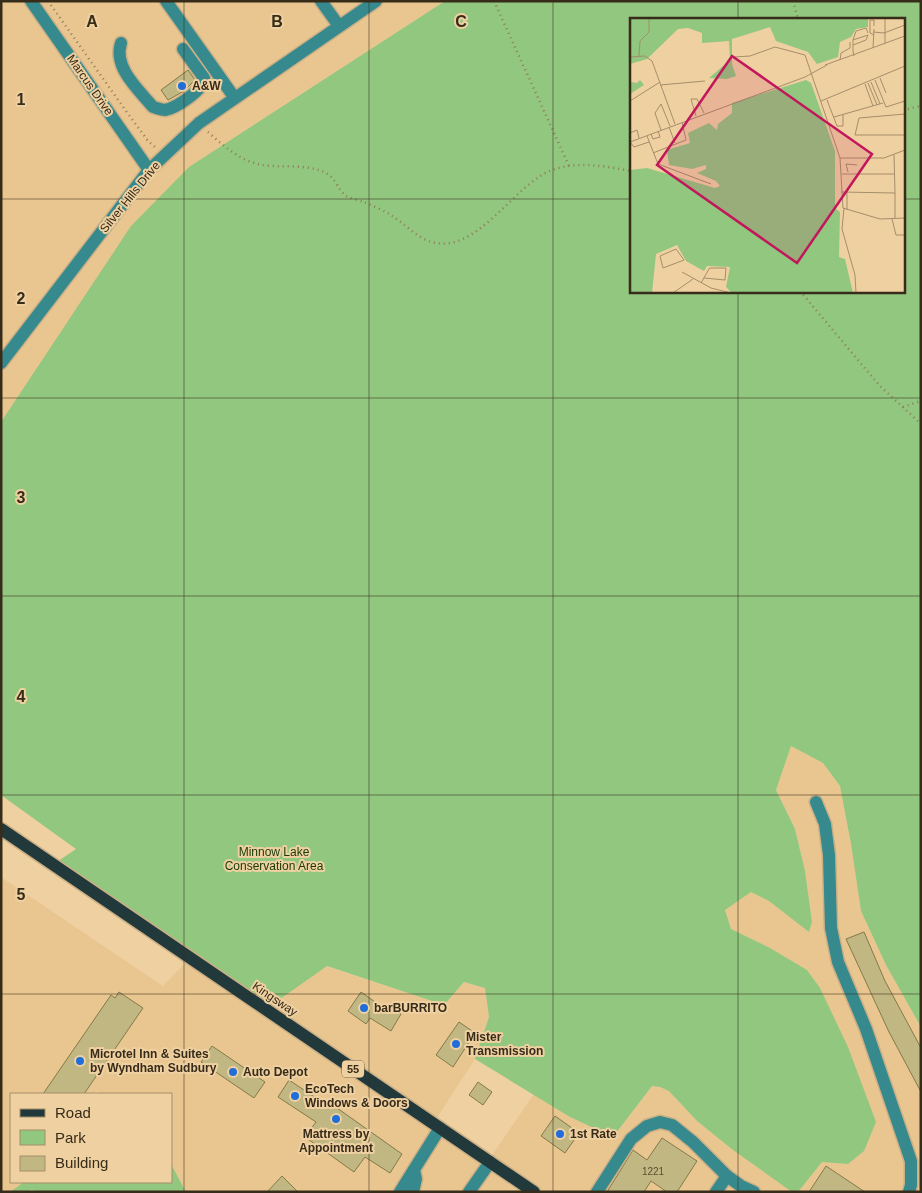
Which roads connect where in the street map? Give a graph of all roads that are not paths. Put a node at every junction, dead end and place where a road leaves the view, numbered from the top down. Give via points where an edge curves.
1 (31, 1) edge
2 (166, 1) edge
3 (322, 1) edge
4 (376, 1) edge
5 (338, 26) junction
6 (121, 43) dead end
7 (183, 49) dead end
8 (234, 97) junction
9 (149, 170) junction
10 (1, 363) edge
11 (816, 802) dead end
12 (1, 829) edge
13 (440, 1128) junction
14 (490, 1162) junction
15 (414, 1170) junction
16 (727, 1176) junction
17 (400, 1192) edge
18 (413, 1192) edge
19 (469, 1192) edge
20 (534, 1192) edge
21 (597, 1192) edge
22 (716, 1192) edge
23 (754, 1192) edge
24 (909, 1192) edge

1 - 9 street, Marcus Drive
2 - 8 street
3 - 5 street
4 - 5 street, Silver Hills Drive
5 - 8 street, Silver Hills Drive
6 - 7 street via 121,67 153,107 160,110 190,97 205,81
8 - 9 street, Silver Hills Drive via 199,123
9 - 10 street, Silver Hills Drive
11 - 24 street via 825,824 829,855 830,928 838,962 866,1029 911,1161 912,1185
12 - 13 main road, Kingsway / 55
13 - 14 main road, Kingsway / 55
13 - 15 street
14 - 19 street
14 - 20 main road, Kingsway / 55
15 - 17 street
15 - 18 street
16 - 21 street via 694,1142 672,1125 660,1122 647,1126 631,1138
16 - 22 street
16 - 23 street

